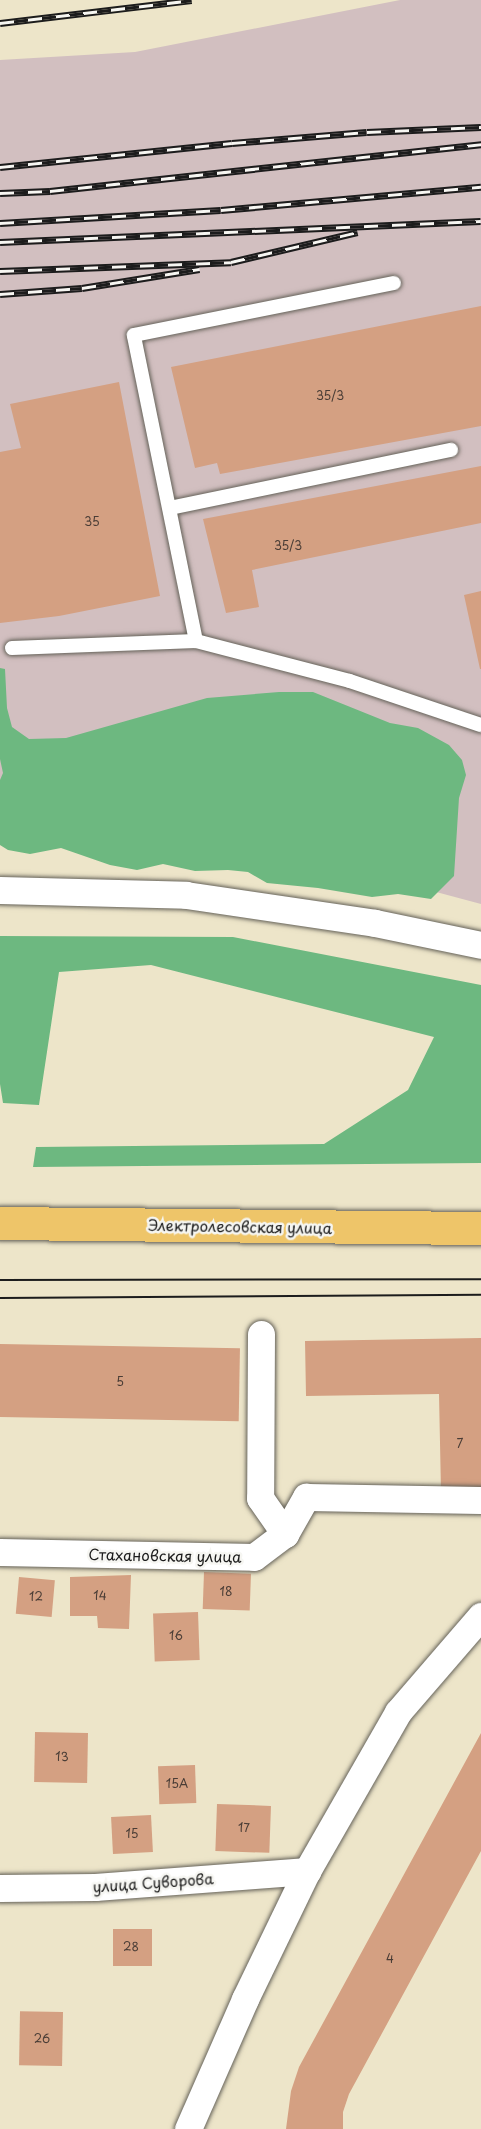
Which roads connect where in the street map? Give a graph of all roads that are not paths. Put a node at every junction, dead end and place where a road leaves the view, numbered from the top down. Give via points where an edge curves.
1 (394, 283) dead end
2 (451, 450) dead end
3 (170, 508) junction
4 (196, 641) junction
5 (12, 648) dead end
6 (481, 724) edge
7 (0, 890) edge
8 (481, 945) edge
9 (0, 1223) edge
10 (481, 1228) edge
11 (261, 1334) dead end
12 (481, 1500) edge
13 (285, 1534) junction
14 (0, 1552) edge
15 (481, 1616) edge
16 (306, 1872) junction
17 (0, 1888) edge
18 (188, 2129) edge

1 - 3 lane via 134,335
2 - 3 lane
3 - 4 lane
4 - 5 lane
4 - 6 lane via 350,681
7 - 8 street via 186,895 375,923
9 - 10 main road, Электролесовская улица
11 - 13 street via 260,1498
12 - 13 street, Стахановская улица via 306,1497
13 - 14 street, Стахановская улица via 254,1557
15 - 16 street via 398,1712
16 - 17 street, улица Суворова via 95,1887
16 - 18 street

